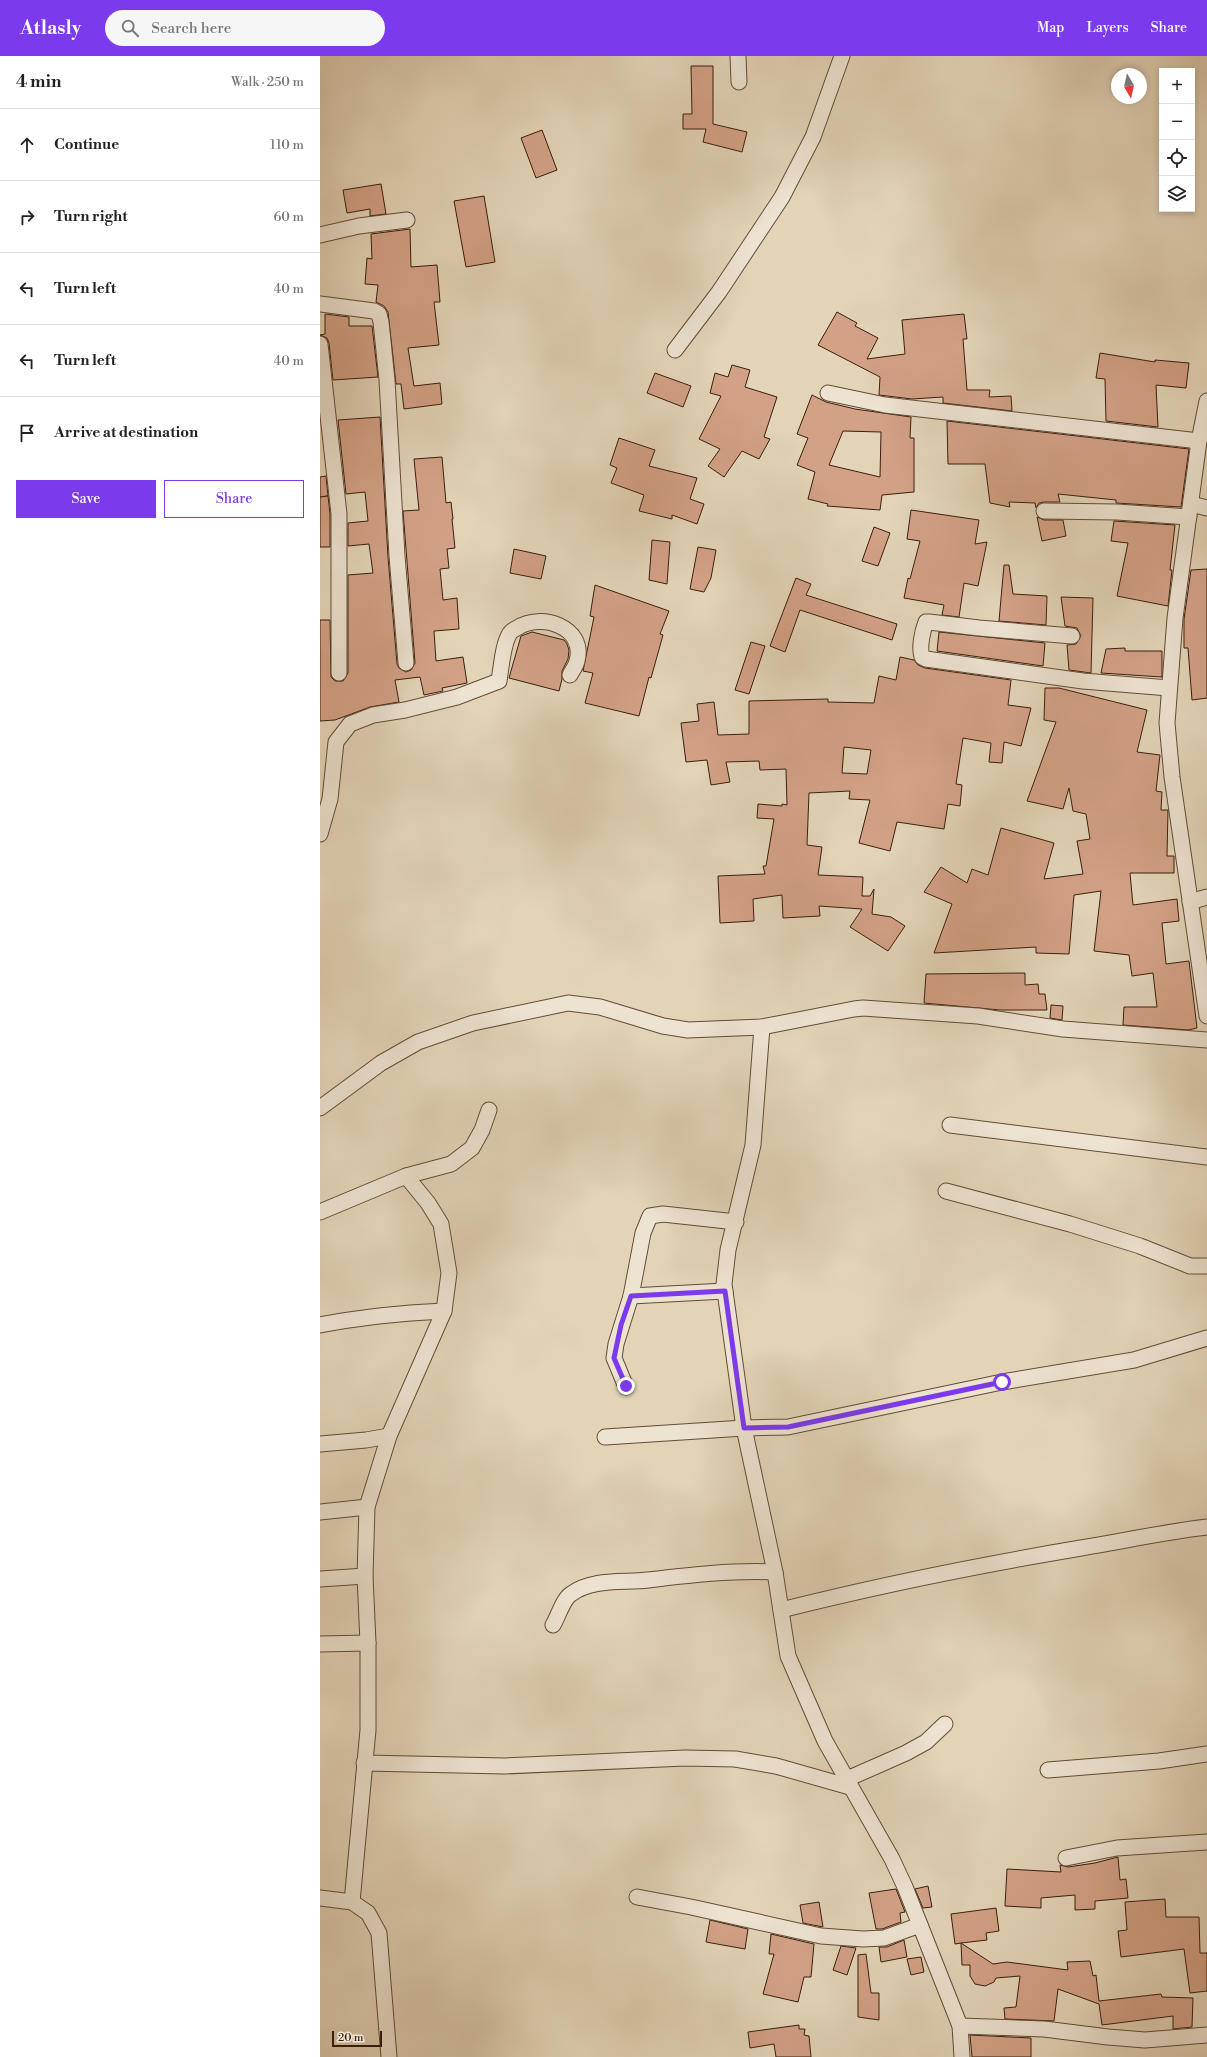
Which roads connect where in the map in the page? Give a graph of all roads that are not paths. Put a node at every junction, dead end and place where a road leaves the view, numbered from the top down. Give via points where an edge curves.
1 (738, 56) edge
2 (842, 56) edge
3 (739, 82) dead end
4 (407, 220) dead end
5 (320, 235) edge
6 (320, 304) edge
7 (320, 344) edge
8 (675, 350) dead end
9 (828, 393) dead end
10 (1207, 400) edge
11 (1199, 441) junction
12 (1207, 508) edge
13 (1044, 511) dead end
14 (1190, 511) junction
15 (1072, 636) dead end
16 (406, 663) dead end
17 (339, 673) dead end
18 (570, 675) dead end
19 (1168, 688) junction
20 (320, 834) edge
21 (1207, 897) edge
22 (1190, 902) junction
23 (1205, 984) edge
24 (1207, 1016) edge
25 (762, 1026) junction
26 (1207, 1040) edge
27 (320, 1108) edge
28 (489, 1110) dead end
29 (950, 1125) dead end
30 (1207, 1157) edge
31 (406, 1176) junction
32 (946, 1191) dead end
33 (320, 1212) edge
34 (736, 1222) junction
35 (1207, 1266) edge
36 (725, 1291) junction
37 (631, 1296) junction
38 (444, 1311) junction
39 (320, 1325) edge
40 (1207, 1338) edge
41 (626, 1386) dead end
42 (744, 1428) junction
43 (389, 1436) junction
44 (605, 1437) dead end
45 (320, 1444) edge
46 (367, 1507) junction
47 (320, 1512) edge
48 (1207, 1527) edge
49 (775, 1572) junction
50 (365, 1576) junction
51 (320, 1579) edge
52 (781, 1610) junction
53 (553, 1626) dead end
54 (368, 1643) junction
55 (320, 1644) edge
56 (945, 1724) dead end
57 (1207, 1754) edge
58 (364, 1763) junction
59 (1048, 1770) dead end
60 (849, 1783) junction
61 (1207, 1842) edge
62 (1066, 1858) dead end
63 (637, 1897) dead end
64 (320, 1898) edge
65 (352, 1902) junction
66 (920, 1925) junction
67 (960, 2026) junction
68 (1207, 2035) edge
69 (389, 2057) edge
70 (962, 2057) edge

1 - 3 street
2 - 8 street via 813,137 782,197 719,292
4 - 5 street via 359,226
6 - 16 street via 374,311 379,314 381,322
7 - 17 street via 339,514
9 - 11 street via 885,405
10 - 11 street
11 - 14 street
12 - 14 street
13 - 14 street
14 - 19 street via 1174,618
15 - 19 street via 926,622 920,652 926,659 1017,673
18 - 20 street via 577,661 574,638 566,629 553,622 539,620 524,623 510,632 499,681 457,697 373,715 350,724 336,742 330,800
19 - 22 street via 1167,723 1172,777
21 - 22 street
22 - 23 street
23 - 24 street
25 - 26 street via 863,1008 978,1016 1063,1028
25 - 27 street via 688,1030 663,1026 600,1007 568,1003 473,1023 418,1042 381,1063
25 - 34 street via 753,1145
28 - 31 street via 472,1148 451,1164
29 - 30 street
31 - 33 street
31 - 38 street via 441,1224 448,1273
32 - 35 street via 1070,1224 1140,1246 1190,1266
34 - 36 street via 724,1271
34 - 37 street via 663,1214 650,1216 643,1233
36 - 37 street
36 - 42 street
37 - 41 street via 614,1358
38 - 39 street via 353,1318
38 - 43 street
40 - 42 street via 1134,1360 1002,1382 788,1427
42 - 44 street
42 - 49 street
43 - 45 street
43 - 46 street
46 - 47 street
46 - 50 street
48 - 52 street via 954,1571
49 - 52 street
49 - 53 street via 683,1575 581,1587 569,1595
50 - 51 street
50 - 54 street
52 - 60 street via 788,1656 793,1670 825,1741
54 - 55 street
54 - 58 street via 368,1730
56 - 60 street via 926,1742
57 - 59 street
58 - 60 street via 505,1766 685,1758 735,1759
58 - 65 street
60 - 66 street via 892,1859
61 - 62 street via 1117,1848
63 - 66 street via 821,1936 884,1938
64 - 65 street
65 - 69 street via 368,1913 379,1933
66 - 67 street
67 - 68 street via 1044,2029 1145,2040
67 - 70 street

